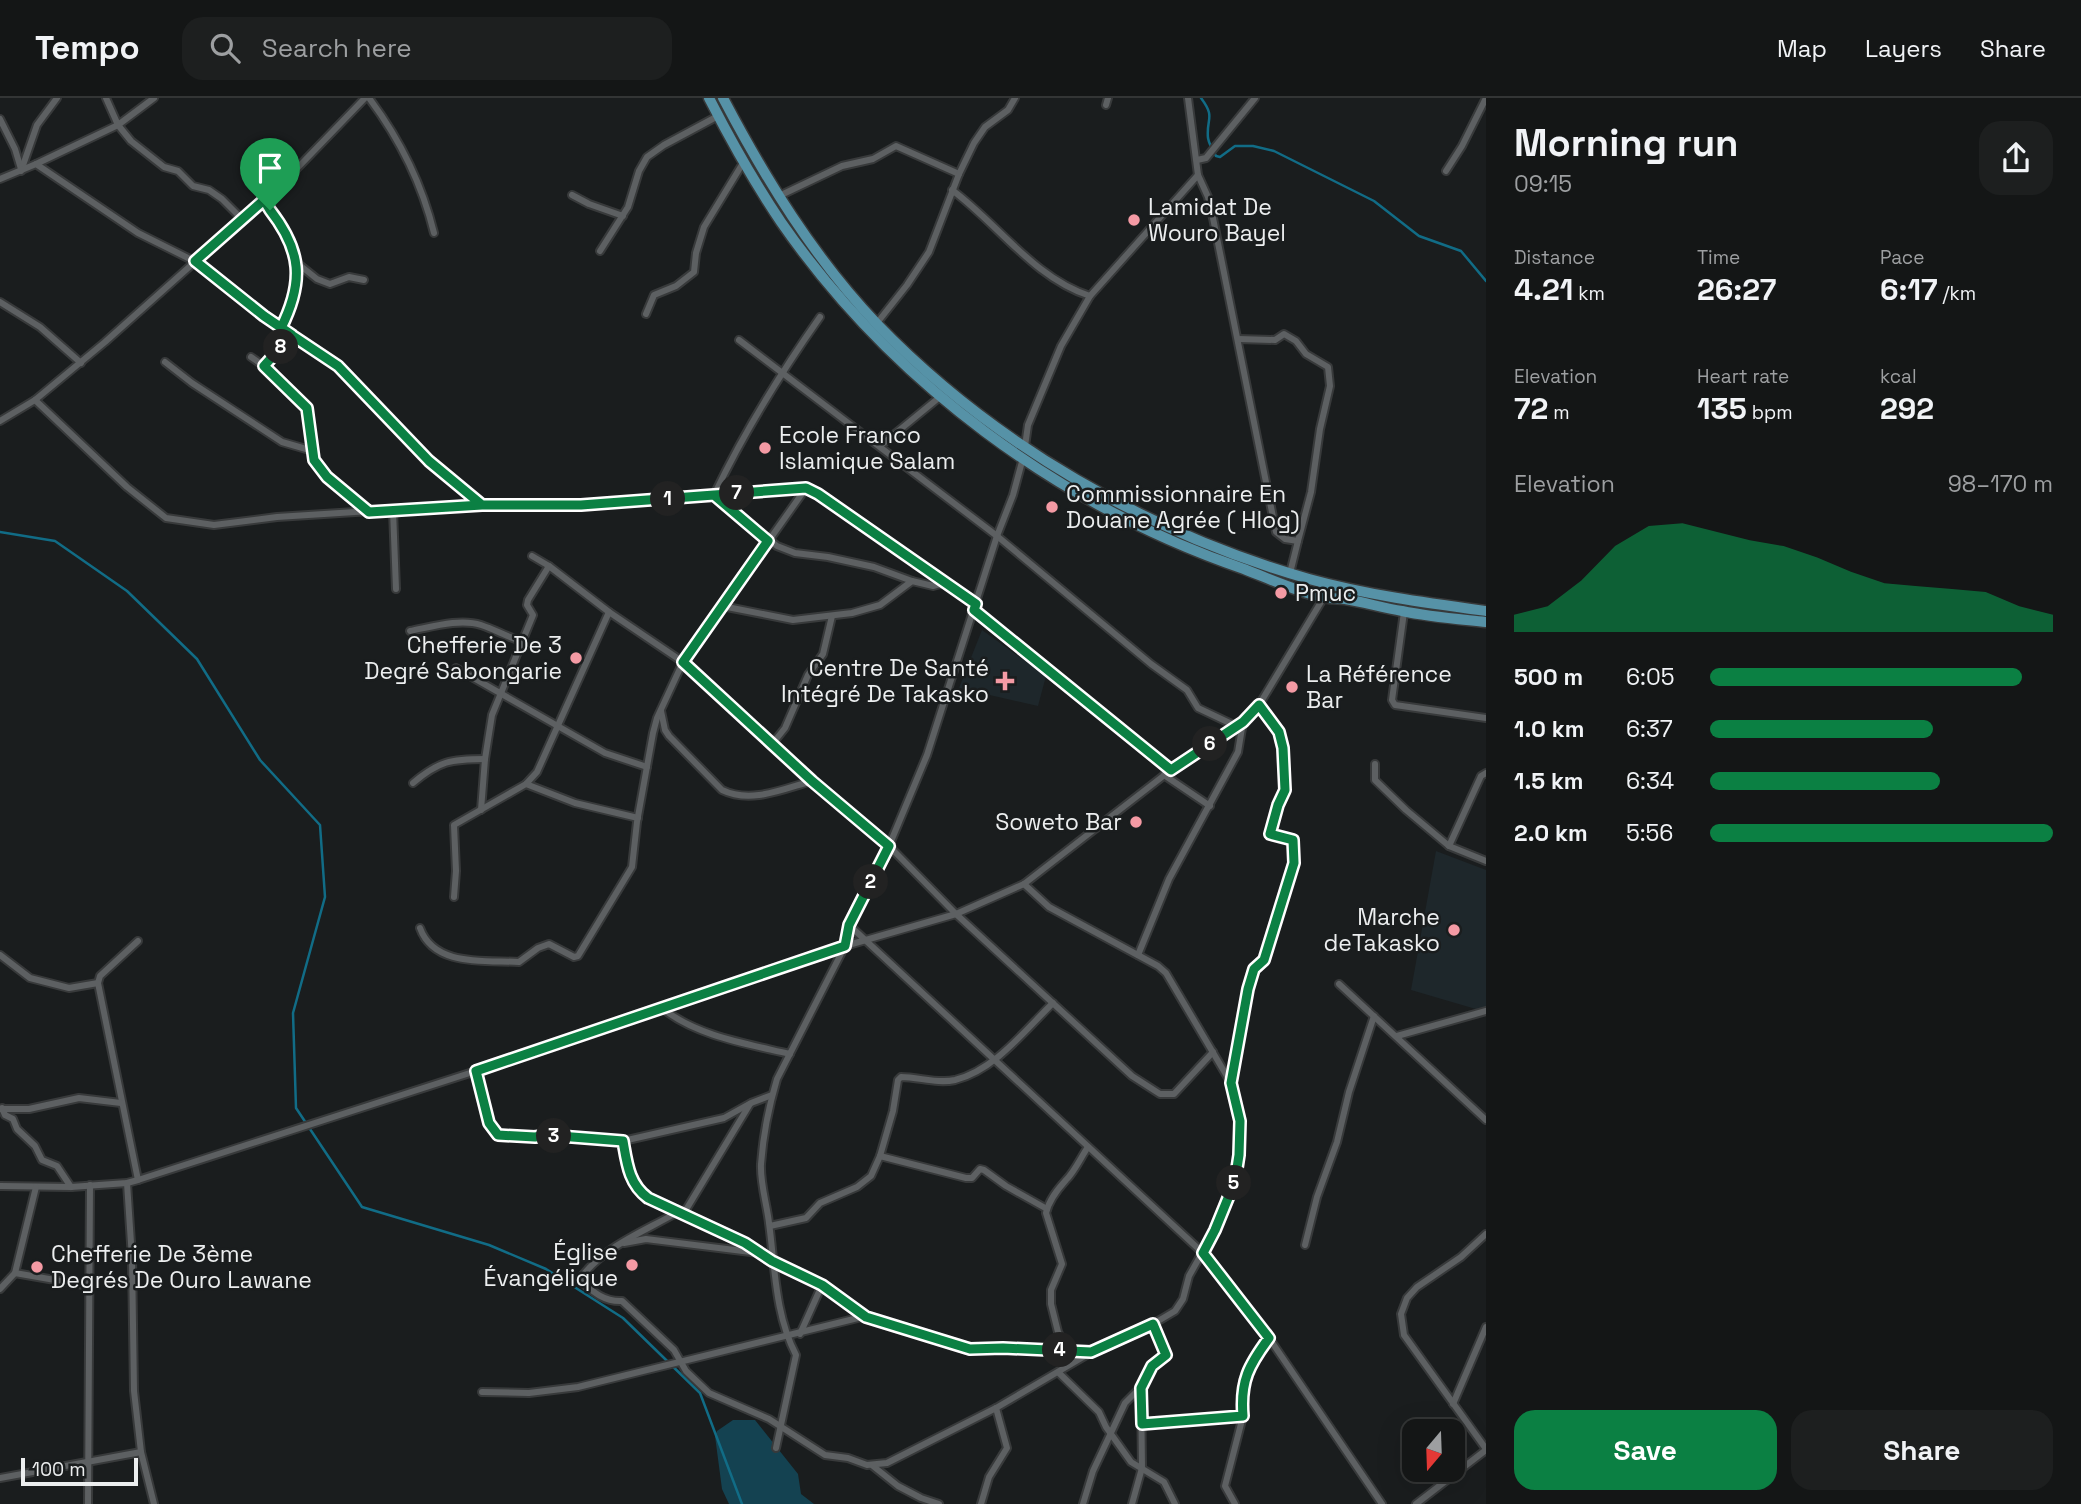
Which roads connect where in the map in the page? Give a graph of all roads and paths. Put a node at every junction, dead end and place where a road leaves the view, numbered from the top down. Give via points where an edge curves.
1 (57, 98) edge
2 (106, 98) edge
3 (154, 98) edge
4 (367, 98) edge
5 (709, 98) edge
6 (723, 98) edge
7 (1015, 98) edge
8 (1188, 98) edge
9 (1255, 98) edge
10 (1486, 98) edge
11 (718, 116) junction
12 (0, 119) edge
13 (118, 125) junction
14 (1197, 160) junction
15 (743, 163) junction
16 (36, 164) junction
17 (21, 171) junction
18 (1446, 171) dead end
19 (959, 174) junction
20 (1198, 175) junction
21 (0, 179) edge
22 (953, 190) junction
23 (572, 195) dead end
24 (779, 196) junction
25 (264, 200) junction
26 (623, 216) junction
27 (243, 219) junction
28 (434, 233) dead end
29 (600, 251) dead end
30 (195, 261) junction
31 (297, 263) junction
32 (363, 280) dead end
33 (1090, 296) junction
34 (0, 302) edge
35 (646, 314) dead end
36 (820, 317) dead end
37 (877, 323) junction
38 (281, 328) junction
39 (292, 335) junction
40 (1238, 339) junction
41 (739, 340) dead end
42 (251, 357) dead end
43 (165, 362) dead end
44 (80, 363) junction
45 (264, 366) junction
46 (782, 371) junction
47 (941, 396) junction
48 (35, 401) junction
49 (0, 421) edge
50 (880, 446) junction
51 (1025, 446) junction
52 (313, 451) junction
53 (1023, 458) junction
54 (806, 488) junction
55 (714, 495) junction
56 (482, 505) junction
57 (393, 510) junction
58 (369, 512) junction
59 (997, 536) junction
60 (768, 541) junction
61 (1298, 541) junction
62 (531, 556) dead end
63 (549, 566) junction
64 (1290, 573) junction
65 (912, 581) junction
66 (944, 583) junction
67 (396, 589) dead end
68 (1324, 597) junction
69 (722, 607) junction
70 (975, 607) junction
71 (1486, 611) edge
72 (608, 612) junction
73 (1404, 612) junction
74 (832, 616) junction
75 (1486, 622) edge
76 (410, 631) dead end
77 (522, 640) junction
78 (683, 662) junction
79 (456, 668) dead end
80 (500, 693) junction
81 (1259, 705) junction
82 (661, 709) junction
83 (1486, 718) edge
84 (1240, 724) junction
85 (557, 725) junction
86 (665, 730) junction
87 (653, 733) junction
88 (773, 743) junction
89 (485, 759) junction
90 (1375, 764) dead end
91 (647, 767) junction
92 (1168, 772) junction
93 (1486, 774) edge
94 (812, 781) junction
95 (412, 783) dead end
96 (526, 784) junction
97 (1210, 806) junction
98 (481, 810) junction
99 (638, 818) junction
100 (889, 846) junction
101 (1449, 846) junction
102 (1486, 861) edge
103 (1024, 884) junction
104 (454, 897) dead end
105 (956, 914) junction
106 (849, 925) junction
107 (420, 928) dead end
108 (138, 941) dead end
109 (867, 942) junction
110 (845, 946) junction
111 (0, 955) edge
112 (1138, 955) junction
113 (98, 984) junction
114 (1339, 984) dead end
115 (1053, 1003) junction
116 (662, 1008) junction
117 (1486, 1011) edge
118 (1374, 1016) junction
119 (1397, 1036) junction
120 (1213, 1052) junction
121 (790, 1054) junction
122 (994, 1060) junction
123 (476, 1071) junction
124 (1231, 1083) junction
125 (772, 1095) junction
126 (121, 1103) junction
127 (751, 1103) junction
128 (1, 1108) edge
129 (1486, 1120) edge
130 (623, 1141) junction
131 (1088, 1147) junction
132 (880, 1156) junction
133 (138, 1180) junction
134 (127, 1183) junction
135 (89, 1185) junction
136 (0, 1186) edge
137 (36, 1186) junction
138 (71, 1187) junction
139 (1047, 1209) junction
140 (676, 1213) junction
141 (684, 1213) junction
142 (770, 1226) junction
143 (1486, 1234) edge
144 (1306, 1245) dead end
145 (613, 1246) junction
146 (1203, 1253) junction
147 (765, 1254) junction
148 (772, 1261) junction
149 (15, 1273) junction
150 (822, 1285) junction
151 (89, 1286) junction
152 (0, 1289) edge
153 (866, 1317) junction
154 (1153, 1324) junction
155 (1486, 1327) edge
156 (800, 1334) junction
157 (787, 1336) junction
158 (1269, 1338) junction
159 (1068, 1351) junction
160 (1091, 1352) junction
161 (681, 1361) junction
162 (1059, 1373) junction
163 (1141, 1388) junction
164 (482, 1392) dead end
165 (1453, 1404) junction
166 (996, 1408) junction
167 (1243, 1416) junction
168 (1142, 1424) junction
169 (781, 1426) junction
170 (1486, 1432) edge
171 (1111, 1434) junction
172 (1479, 1440) junction
173 (776, 1448) dead end
174 (1486, 1450) edge
175 (141, 1452) junction
176 (89, 1462) junction
177 (873, 1466) junction
178 (1142, 1468) junction
179 (0, 1478) edge
180 (88, 1504) edge
181 (154, 1504) edge
182 (939, 1504) edge
183 (981, 1504) edge
184 (1083, 1504) edge
185 (1132, 1504) edge
186 (1175, 1504) edge
187 (1235, 1504) edge
188 (1382, 1504) edge
189 (1416, 1504) edge

1 - 17 street via 37,125
2 - 13 street
3 - 13 street
4 - 25 street
4 - 28 street via 388,124 422,192
5 - 11 main road
6 - 24 main road
7 - 19 street via 1008,110 985,127
8 - 14 street
9 - 14 street via 1206,158
10 - 18 street
11 - 15 main road
11 - 26 street via 647,157
12 - 17 street
13 - 16 street
13 - 27 street via 148,155 178,171 193,186 209,190
14 - 20 street
15 - 35 street via 704,227 694,272 654,295
15 - 47 main road via 825,280 871,331
16 - 17 street
16 - 30 street via 138,233
17 - 21 street
19 - 22 street
19 - 24 street via 896,146
20 - 33 street
20 - 40 street via 1208,197
22 - 33 street via 1036,266
22 - 37 street via 929,253
23 - 26 street
24 - 37 main road via 818,254
25 - 27 street
25 - 31 street via 280,223
26 - 29 street
27 - 30 street
30 - 38 street
30 - 44 street
31 - 32 street via 330,285 349,277
31 - 38 street via 290,311
33 - 51 street via 1060,346 1028,425
34 - 44 street via 40,327
36 - 46 street
37 - 51 main road via 943,384
38 - 39 street
39 - 45 street
39 - 56 street via 338,366 429,461
40 - 61 street via 1276,532
40 - 61 street via 1275,340 1284,334 1328,367 1330,386
41 - 46 street
42 - 45 street
43 - 52 street via 282,442
44 - 48 street
45 - 52 street via 307,408
46 - 50 street
46 - 55 street
47 - 50 street
47 - 53 main road
48 - 49 street
48 - 58 street via 166,518 214,525
50 - 59 street
51 - 64 main road via 1103,494 1199,542
52 - 58 street via 327,477
53 - 59 street
53 - 68 main road via 1087,499 1152,532
54 - 55 street
54 - 60 street
54 - 66 street
55 - 56 street via 581,505
55 - 60 street
56 - 57 street
57 - 58 street
57 - 67 street
59 - 70 street
59 - 84 street via 1187,690 1198,708
60 - 65 street via 795,553 874,567
60 - 69 street
61 - 64 street
62 - 63 street
63 - 72 street
63 - 77 street via 528,600 533,615
64 - 71 main road via 1344,588
65 - 66 street via 933,586
65 - 74 street via 880,605
66 - 70 street
68 - 73 main road
68 - 81 street
69 - 74 street via 793,621
69 - 78 street
70 - 92 street
70 - 100 street via 927,755
72 - 78 street
72 - 85 street
73 - 75 main road
73 - 83 street via 1395,705
74 - 88 street via 823,654
76 - 77 street via 479,624
77 - 80 street
78 - 82 street
78 - 88 street
79 - 80 street
80 - 85 street
80 - 89 street
81 - 84 street
81 - 124 street via 1279,732 1283,748 1285,790 1270,834 1293,840 1295,855 1264,960 1254,969 1248,989
82 - 86 street
82 - 87 street
84 - 92 street
84 - 97 street via 1238,752
85 - 91 street via 605,753
85 - 96 street via 537,772
86 - 87 street
86 - 94 street via 731,794 754,796
87 - 91 street
88 - 94 street
89 - 95 street via 453,759 432,767
89 - 98 street
90 - 101 street via 1378,784
91 - 99 street
92 - 97 street
92 - 103 street
93 - 101 street via 1481,776
94 - 100 street
96 - 98 street
96 - 99 street via 575,803
97 - 112 street via 1169,879
98 - 104 street via 453,827
99 - 107 street via 632,867 578,956 549,944 519,962 458,958 428,944
100 - 105 street
100 - 106 street
101 - 102 street
103 - 105 street
103 - 112 street via 1049,907
105 - 109 street
105 - 115 street
106 - 109 street
106 - 110 street
108 - 113 street via 100,976
109 - 110 street
109 - 122 street
110 - 116 street
110 - 121 street
111 - 113 street via 30,978 69,988
112 - 120 street via 1166,973
113 - 126 street
114 - 118 street
115 - 120 street via 1132,1076 1160,1094 1169,1096 1181,1089
115 - 122 street
116 - 121 street via 676,1019 732,1040
116 - 123 street
117 - 119 street
118 - 119 street
118 - 144 street
119 - 129 street
120 - 124 street
121 - 125 street
122 - 131 street
122 - 132 street via 955,1080 901,1077
123 - 130 street via 489,1123 498,1135
123 - 133 street
124 - 146 street via 1240,1121 1235,1181
125 - 127 street
125 - 142 street via 761,1167
126 - 128 street via 79,1098 29,1109
126 - 133 street
127 - 130 street via 724,1118
127 - 141 street
128 - 138 street via 42,1160 57,1166
130 - 140 street via 635,1187
131 - 139 street
131 - 146 street
132 - 139 street via 966,1178 984,1170
132 - 142 street via 871,1176 857,1187 820,1203 806,1219
133 - 134 street
134 - 135 street
134 - 175 street via 134,1391
135 - 138 street
135 - 151 street
136 - 137 street
137 - 138 street
137 - 149 street
139 - 159 street via 1062,1264 1051,1290 1051,1304
140 - 141 street
140 - 145 street
141 - 147 street
142 - 148 street
143 - 165 street via 1441,1273 1417,1287 1402,1307 1404,1335
145 - 147 street via 646,1240
145 - 161 street via 579,1280 598,1296 622,1301
146 - 154 street via 1175,1311
146 - 158 street
147 - 148 street
148 - 150 street
148 - 157 street
149 - 151 street
149 - 152 street
150 - 153 street
150 - 156 street
151 - 176 street
153 - 156 street
153 - 159 street via 970,1349
154 - 160 street
154 - 163 street via 1166,1355 1152,1366
155 - 165 street
156 - 157 street
157 - 161 street
157 - 169 street via 796,1355
158 - 167 street via 1245,1375
158 - 188 street
159 - 160 street
160 - 162 street
161 - 164 street via 578,1387
161 - 169 street via 709,1394
162 - 166 street
162 - 171 street via 1099,1412
163 - 168 street
163 - 171 street via 1125,1403
165 - 172 street
166 - 177 street
166 - 183 street via 1007,1448 989,1477
167 - 168 street
167 - 187 street via 1225,1486
168 - 178 street
169 - 173 street
169 - 177 street via 825,1455
170 - 172 street
171 - 178 street via 1131,1462
171 - 184 street
172 - 174 street
174 - 189 street
175 - 176 street
175 - 181 street
176 - 179 street
176 - 180 street
177 - 182 street via 898,1486
178 - 185 street
178 - 186 street via 1164,1482

